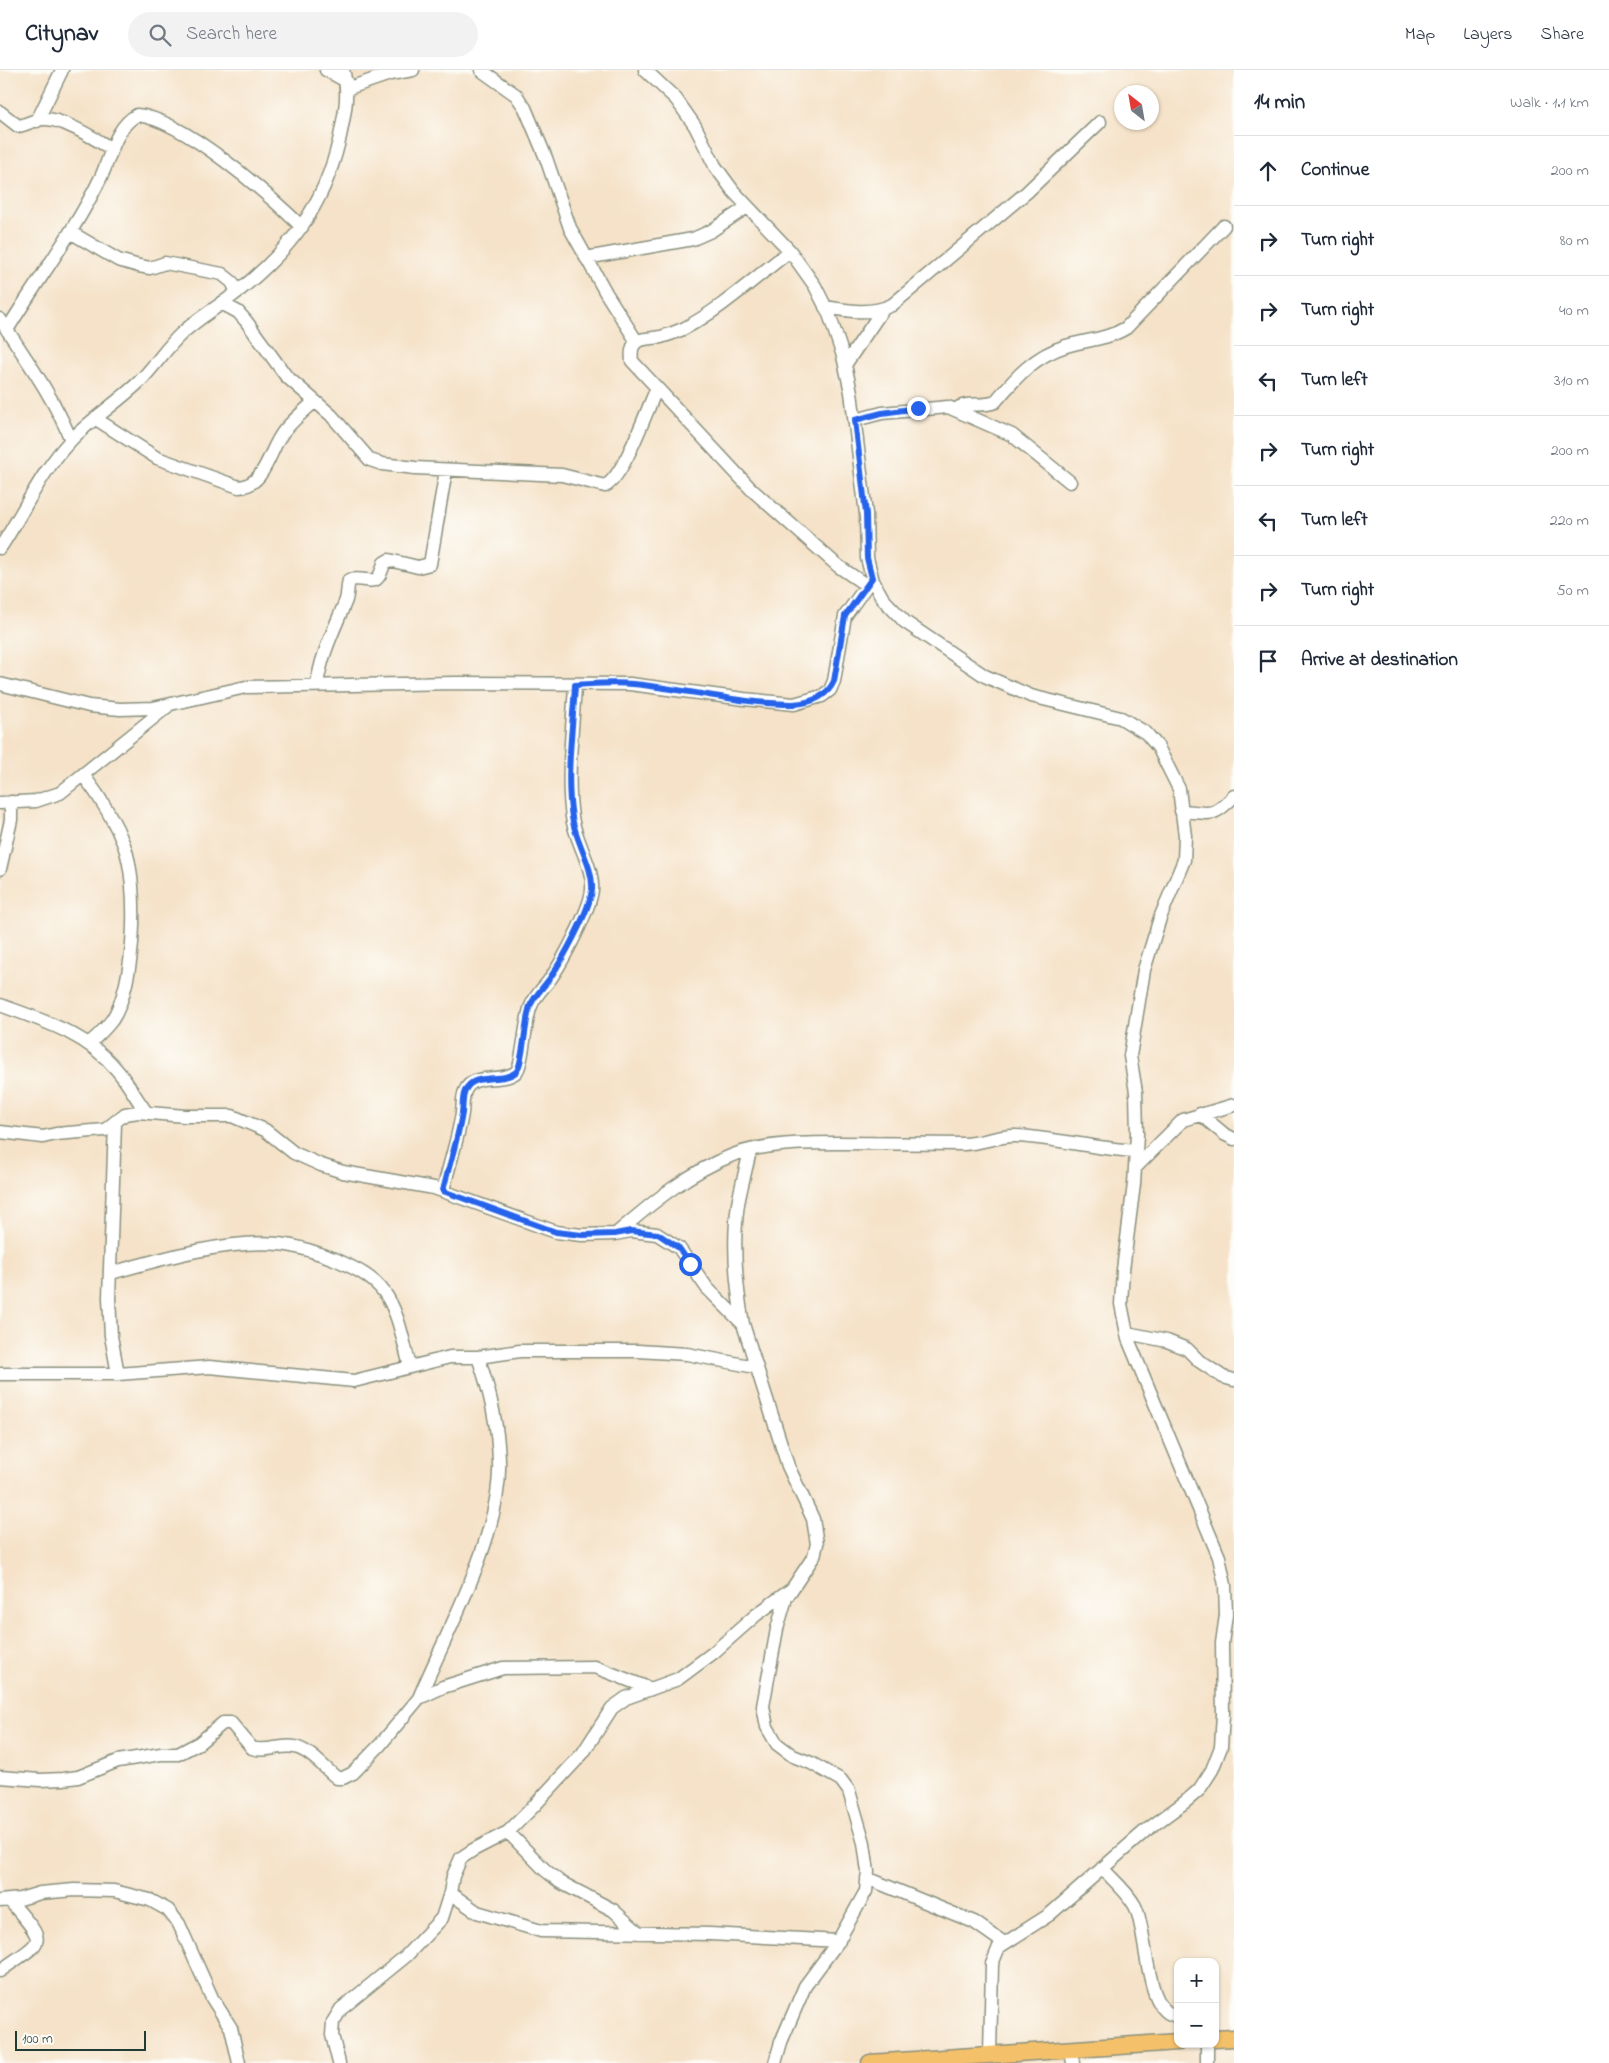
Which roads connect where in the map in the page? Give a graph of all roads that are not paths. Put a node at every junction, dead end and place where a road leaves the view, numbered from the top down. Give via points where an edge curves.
1 (62, 70) edge
2 (326, 70) edge
3 (413, 70) edge
4 (481, 70) edge
5 (645, 70) edge
6 (345, 80) edge
7 (0, 112) edge
8 (37, 120) junction
9 (1100, 122) dead end
10 (112, 148) junction
11 (747, 207) junction
12 (1224, 226) dead end
13 (302, 228) junction
14 (70, 232) junction
15 (790, 251) junction
16 (586, 258) junction
17 (237, 292) junction
18 (221, 303) junction
19 (826, 307) junction
20 (883, 309) junction
21 (3, 325) edge
22 (637, 342) junction
23 (845, 365) junction
24 (657, 388) junction
25 (315, 401) junction
26 (954, 410) junction
27 (96, 419) junction
28 (855, 420) junction
29 (71, 440) junction
30 (446, 470) junction
31 (1070, 482) dead end
32 (0, 548) edge
33 (869, 582) junction
34 (0, 684) edge
35 (317, 685) junction
36 (575, 685) junction
37 (171, 704) junction
38 (84, 776) junction
39 (1234, 796) edge
40 (6, 803) edge
41 (1182, 811) junction
42 (0, 869) edge
43 (0, 1005) edge
44 (88, 1044) junction
45 (1234, 1105) edge
46 (147, 1113) junction
47 (1200, 1114) junction
48 (115, 1123) junction
49 (0, 1132) edge
50 (1234, 1139) edge
51 (750, 1151) junction
52 (1136, 1151) junction
53 (1135, 1168) junction
54 (443, 1191) junction
55 (615, 1234) junction
56 (111, 1273) junction
57 (743, 1324) junction
58 (1127, 1333) junction
59 (478, 1357) junction
60 (410, 1366) junction
61 (755, 1367) junction
62 (0, 1374) edge
63 (118, 1374) junction
64 (1234, 1380) edge
65 (791, 1589) junction
66 (651, 1689) junction
67 (418, 1698) junction
68 (1234, 1722) edge
69 (1222, 1729) junction
70 (0, 1777) edge
71 (508, 1832) junction
72 (1102, 1868) junction
73 (867, 1878) junction
74 (450, 1893) junction
75 (5, 1901) edge
76 (639, 1933) junction
77 (839, 1941) junction
78 (1004, 1943) junction
79 (0, 1971) edge
80 (1174, 2015) edge
81 (1234, 2038) edge
82 (1219, 2039) edge
83 (1174, 2043) edge
84 (1207, 2048) edge
85 (990, 2054) junction
86 (1072, 2057) edge
87 (239, 2063) edge
88 (339, 2063) edge
89 (775, 2063) edge
90 (870, 2063) edge
91 (1207, 2063) edge

1 - 8 street
2 - 6 street
3 - 6 street
4 - 16 street via 516,95 525,108 570,228
5 - 11 street via 676,99 695,126 715,166
6 - 13 street via 343,124 332,170
7 - 8 street via 18,126
8 - 10 street via 42,118 68,125
9 - 20 street via 1028,192 892,305
10 - 13 street via 130,119 137,115 151,117 186,136 246,177
10 - 14 street via 101,176
11 - 15 street
11 - 16 street via 711,232 694,239
12 - 26 street via 1126,328 1044,355 1029,364 995,402 961,405
13 - 17 street via 286,249
14 - 17 street via 103,252 139,266 150,268 165,263 222,274 232,282
14 - 21 street
15 - 19 street
15 - 22 street via 695,323 660,337 644,337
16 - 22 street
17 - 18 street
18 - 25 street via 238,312 286,376
18 - 27 street via 180,334 144,377
19 - 20 street via 857,311
19 - 23 street
20 - 23 street
21 - 29 street via 55,403
22 - 24 street via 631,352 632,361
23 - 28 street
24 - 30 street via 615,478 605,486 562,475
24 - 33 street via 751,489 838,566
25 - 27 street via 283,432 256,480 239,487 157,458
25 - 30 street via 370,460
26 - 28 street via 948,407 918,408
26 - 31 street via 1012,435
27 - 29 street
28 - 33 street via 866,514
29 - 32 street
30 - 35 street via 430,564 418,567 389,560 374,581 349,580 347,597 319,668
33 - 36 street via 845,616 830,690 810,701 794,704 744,700 630,684
33 - 41 street via 905,622 985,676 1031,696 1121,718 1146,733 1158,746 1171,770 1179,789
34 - 37 street via 96,707 120,709
35 - 36 street
35 - 37 street via 246,687
36 - 54 street via 571,817 578,845 589,867 592,889 554,971 530,1008 521,1062 516,1072 477,1080 464,1092 462,1114
37 - 38 street
38 - 40 street via 60,793 36,800
38 - 44 street via 104,802 124,845 134,896 129,966 118,1005 113,1018
39 - 41 street via 1212,814
40 - 42 street via 11,820
41 - 52 street via 1184,860 1160,918 1144,970 1130,1056 1136,1092
43 - 44 street via 67,1031
44 - 46 street via 116,1069
45 - 47 street
46 - 48 street via 124,1114
46 - 54 street via 232,1116 265,1130 294,1153 321,1165
47 - 50 street
47 - 53 street via 1183,1120
48 - 49 street via 104,1130 43,1137
48 - 56 street
51 - 52 street via 816,1143 967,1144 1014,1136
51 - 55 street via 706,1167 677,1184
51 - 57 street via 738,1204 735,1245 737,1290
52 - 53 street
53 - 58 street via 1121,1304
54 - 55 street via 556,1232
55 - 57 street via 631,1231 658,1234 679,1248 707,1288
56 - 60 street via 155,1260 247,1244 279,1244 315,1251 353,1267 372,1279 384,1292 393,1308
56 - 63 street via 111,1336
57 - 61 street
58 - 64 street via 1167,1341 1187,1349 1223,1377
58 - 69 street via 1220,1557 1226,1615 1222,1644
59 - 60 street via 450,1357
59 - 61 street via 520,1351 638,1352 687,1354
59 - 67 street via 492,1398 499,1462 497,1496 472,1580
60 - 63 street via 354,1381 209,1367
61 - 65 street via 788,1466 813,1519 817,1544 814,1556
62 - 63 street
65 - 66 street via 678,1679
65 - 73 street via 768,1671 763,1706 767,1727 777,1744 793,1756 841,1780 849,1791 864,1843
66 - 67 street via 595,1667 503,1668 443,1686
66 - 71 street via 626,1698 612,1708 583,1753
67 - 70 street via 354,1773 343,1778 337,1778 294,1747 252,1748 231,1723 223,1723 199,1743 178,1754 118,1762 63,1779
68 - 69 street
69 - 72 street via 1221,1747 1212,1770 1198,1790
71 - 74 street via 461,1858
71 - 76 street via 560,1882 613,1910
72 - 78 street via 1049,1915
72 - 80 street via 1135,1906 1144,1935 1151,1985 1159,2005
73 - 77 street via 866,1891
73 - 78 street via 974,1922
74 - 76 street via 477,1912 541,1931
74 - 88 street via 442,1918 423,1939 341,2009 333,2022 332,2035
75 - 79 street via 38,1933 38,1941 30,1951
75 - 87 street via 40,1893 114,1891 150,1900 168,1910 179,1924 212,1998 231,2028
76 - 77 street
77 - 89 street via 805,1986
78 - 85 street via 994,1955 992,1964
81 - 82 main road
83 - 86 main road
84 - 91 street
85 - 86 main road
85 - 90 main road

